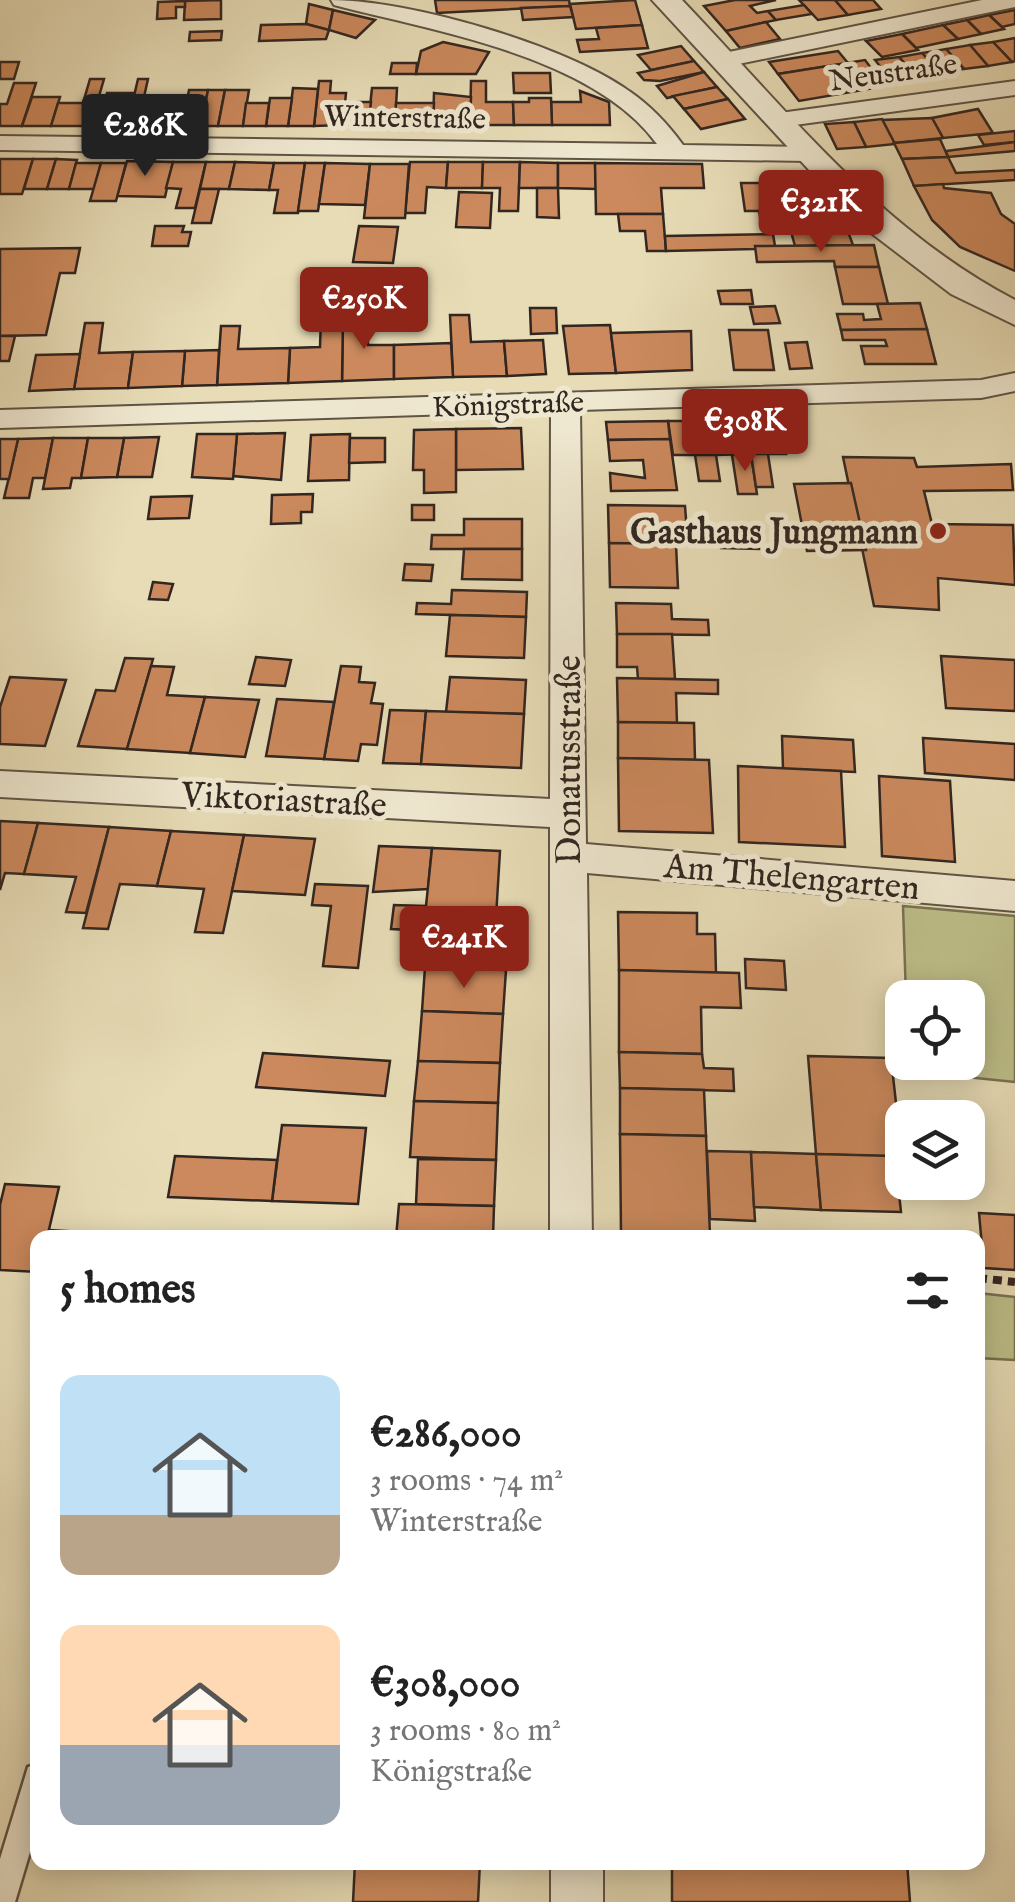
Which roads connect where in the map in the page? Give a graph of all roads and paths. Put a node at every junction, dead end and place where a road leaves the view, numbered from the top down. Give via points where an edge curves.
1 (342, 0) edge
2 (666, 0) edge
3 (1015, 0) edge
4 (724, 60) junction
5 (1015, 88) edge
6 (780, 120) junction
7 (0, 143) edge
8 (676, 153) junction
9 (808, 154) junction
10 (1015, 314) edge
11 (1015, 382) edge
12 (565, 403) junction
13 (0, 418) edge
14 (0, 784) edge
15 (568, 814) junction
16 (570, 857) junction
17 (1015, 896) edge
18 (571, 1230) edge
19 (985, 1279) edge
20 (1015, 1282) edge
21 (30, 1804) edge
22 (576, 1870) edge
23 (1, 1902) edge
24 (577, 1902) edge

1 - 8 street via 584,74 648,111
2 - 4 street
3 - 4 street
4 - 6 street
5 - 6 street, Neustraße
6 - 9 street
7 - 8 street, Winterstraße
8 - 9 street, Winterstraße
9 - 10 street via 902,243
11 - 12 street, Königstraße via 981,389
12 - 13 street, Königstraße
12 - 15 street, Donatusstraße
14 - 15 street, Viktoriastraße
15 - 16 street, Donatusstraße
16 - 17 street, Am Thelengarten
16 - 18 street, Donatusstraße
19 - 20 path
21 - 23 lane
22 - 24 street

